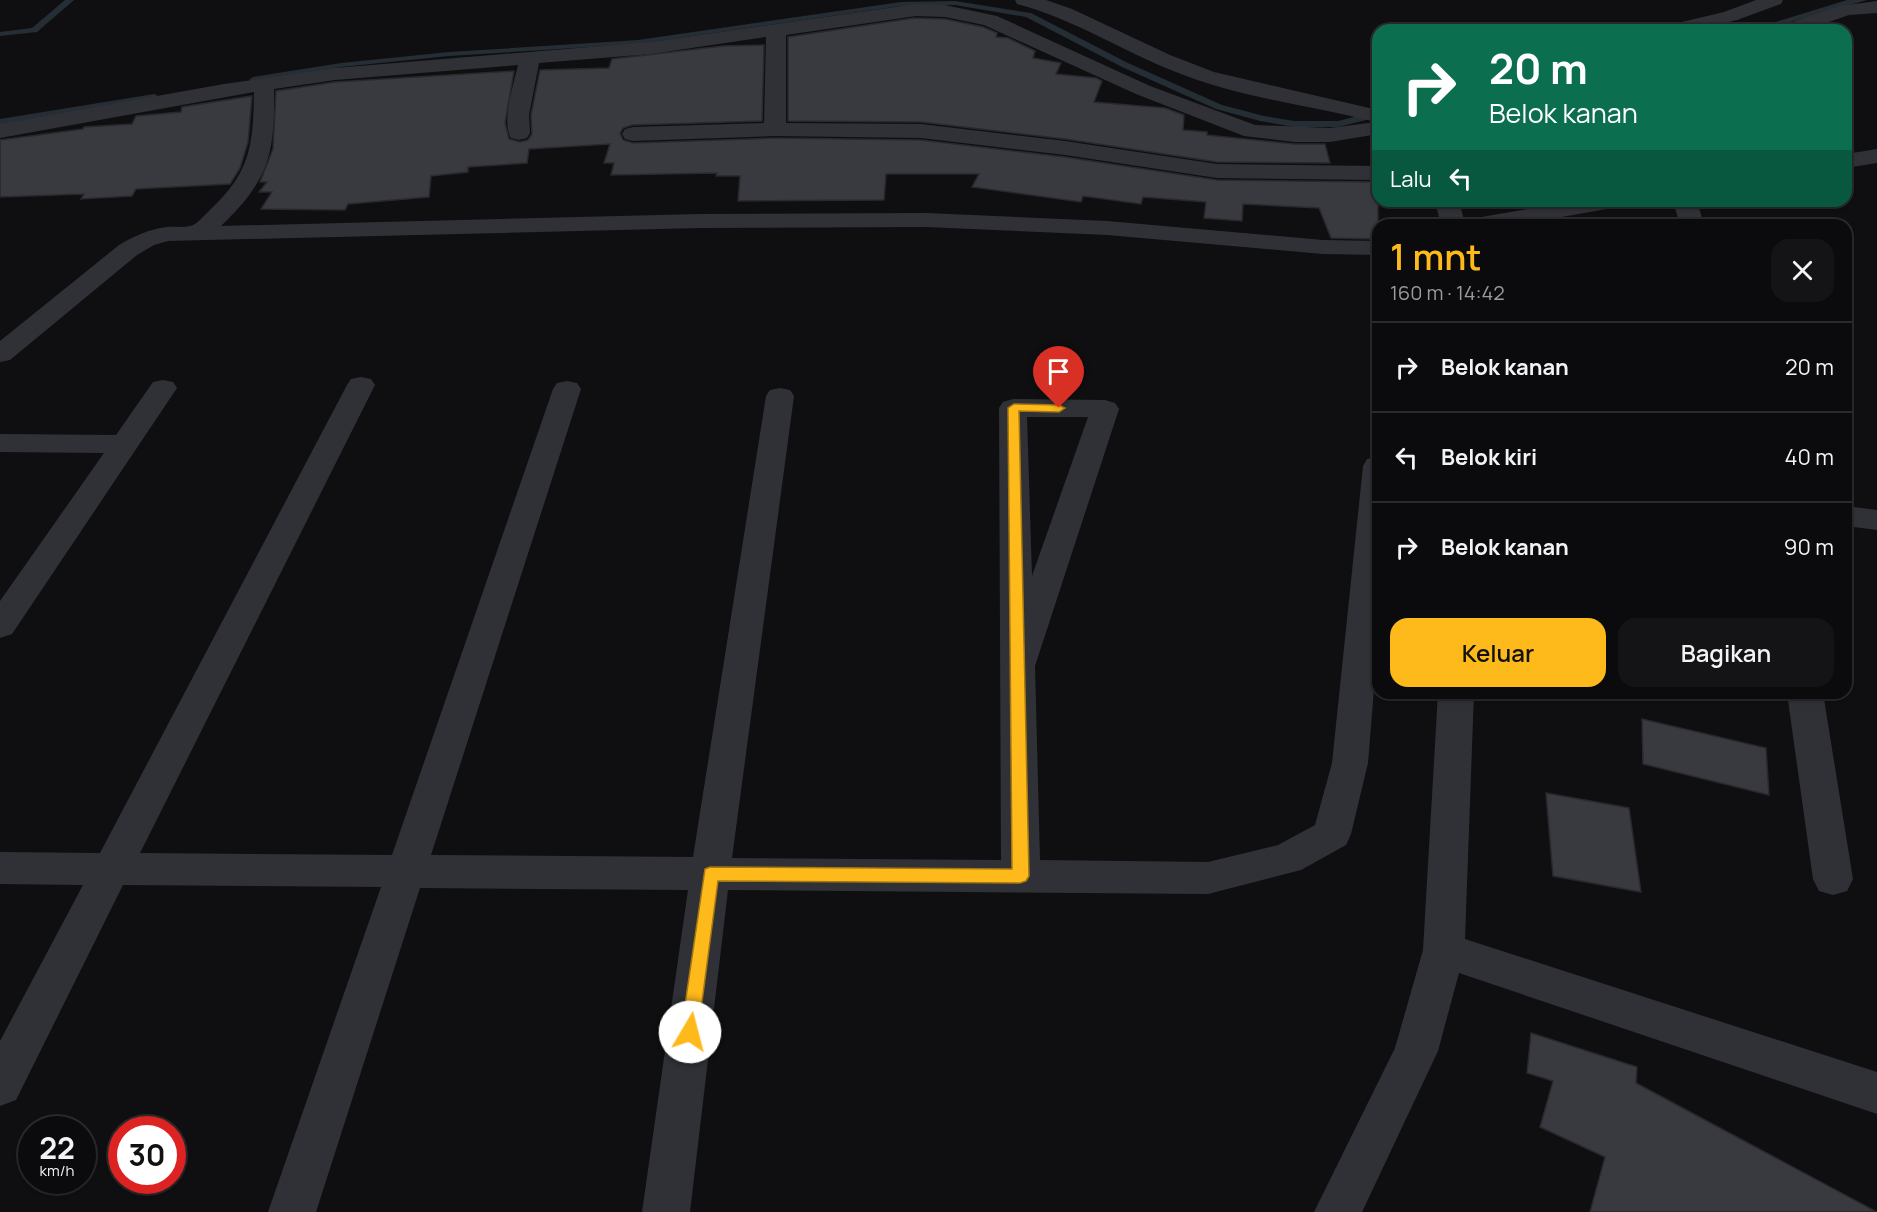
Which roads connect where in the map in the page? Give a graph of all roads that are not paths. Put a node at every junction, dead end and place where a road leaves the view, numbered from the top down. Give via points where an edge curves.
1 (1024, 0) edge
2 (1774, 0) edge
3 (1877, 7) edge
4 (1697, 24) edge
5 (1805, 24) edge
6 (776, 30) junction
7 (530, 58) junction
8 (264, 84) junction
9 (1368, 93) dead end
10 (1323, 102) junction
11 (1372, 114) edge
12 (775, 129) junction
13 (1372, 129) edge
14 (0, 131) edge
15 (519, 133) dead end
16 (633, 134) dead end
17 (1877, 156) edge
18 (1852, 160) edge
19 (1372, 173) edge
20 (1578, 207) edge
21 (1510, 219) edge
22 (200, 233) junction
23 (1372, 248) edge
24 (0, 354) edge
25 (360, 386) dead end
26 (163, 388) dead end
27 (567, 389) dead end
28 (780, 396) dead end
29 (0, 443) edge
30 (125, 444) junction
31 (1852, 517) edge
32 (1877, 520) edge
33 (1372, 597) edge
34 (1371, 619) edge
35 (0, 626) edge
36 (1018, 665) junction
37 (1456, 699) edge
38 (1806, 699) edge
39 (0, 868) edge
40 (112, 869) junction
41 (405, 871) junction
42 (710, 874) junction
43 (1020, 876) junction
44 (1833, 879) dead end
45 (1444, 950) junction
46 (0, 1085) edge
47 (1877, 1093) edge
48 (292, 1212) edge
49 (666, 1212) edge
50 (1338, 1212) edge

1 - 10 street via 1066,13 1182,68 1233,85
2 - 4 street
3 - 5 street via 1846,10
6 - 7 street via 651,48
6 - 12 street
6 - 13 street via 916,10 971,14 1022,33 1143,90 1252,131 1330,135
7 - 8 street via 335,74
7 - 15 street via 518,115
8 - 14 street
8 - 22 street via 264,126 258,162 235,198
9 - 10 street
10 - 11 street
12 - 16 street
12 - 19 street via 921,131 1217,171
17 - 18 street
20 - 21 street
22 - 23 street via 700,221 926,220 1107,228
22 - 24 street via 167,234 128,250
25 - 40 street
26 - 30 street
27 - 41 street
28 - 42 street
29 - 30 street
30 - 35 street
31 - 32 street
33 - 34 street
34 - 43 street via 1350,763 1332,834 1287,859 1208,878
36 - 36 street via 1094,442 1105,409 1014,408
36 - 43 street
37 - 45 street
38 - 44 street
39 - 40 street
40 - 41 street
40 - 46 street
41 - 42 street
41 - 48 street
42 - 43 street
42 - 49 street
45 - 47 street
45 - 50 street via 1416,1051

